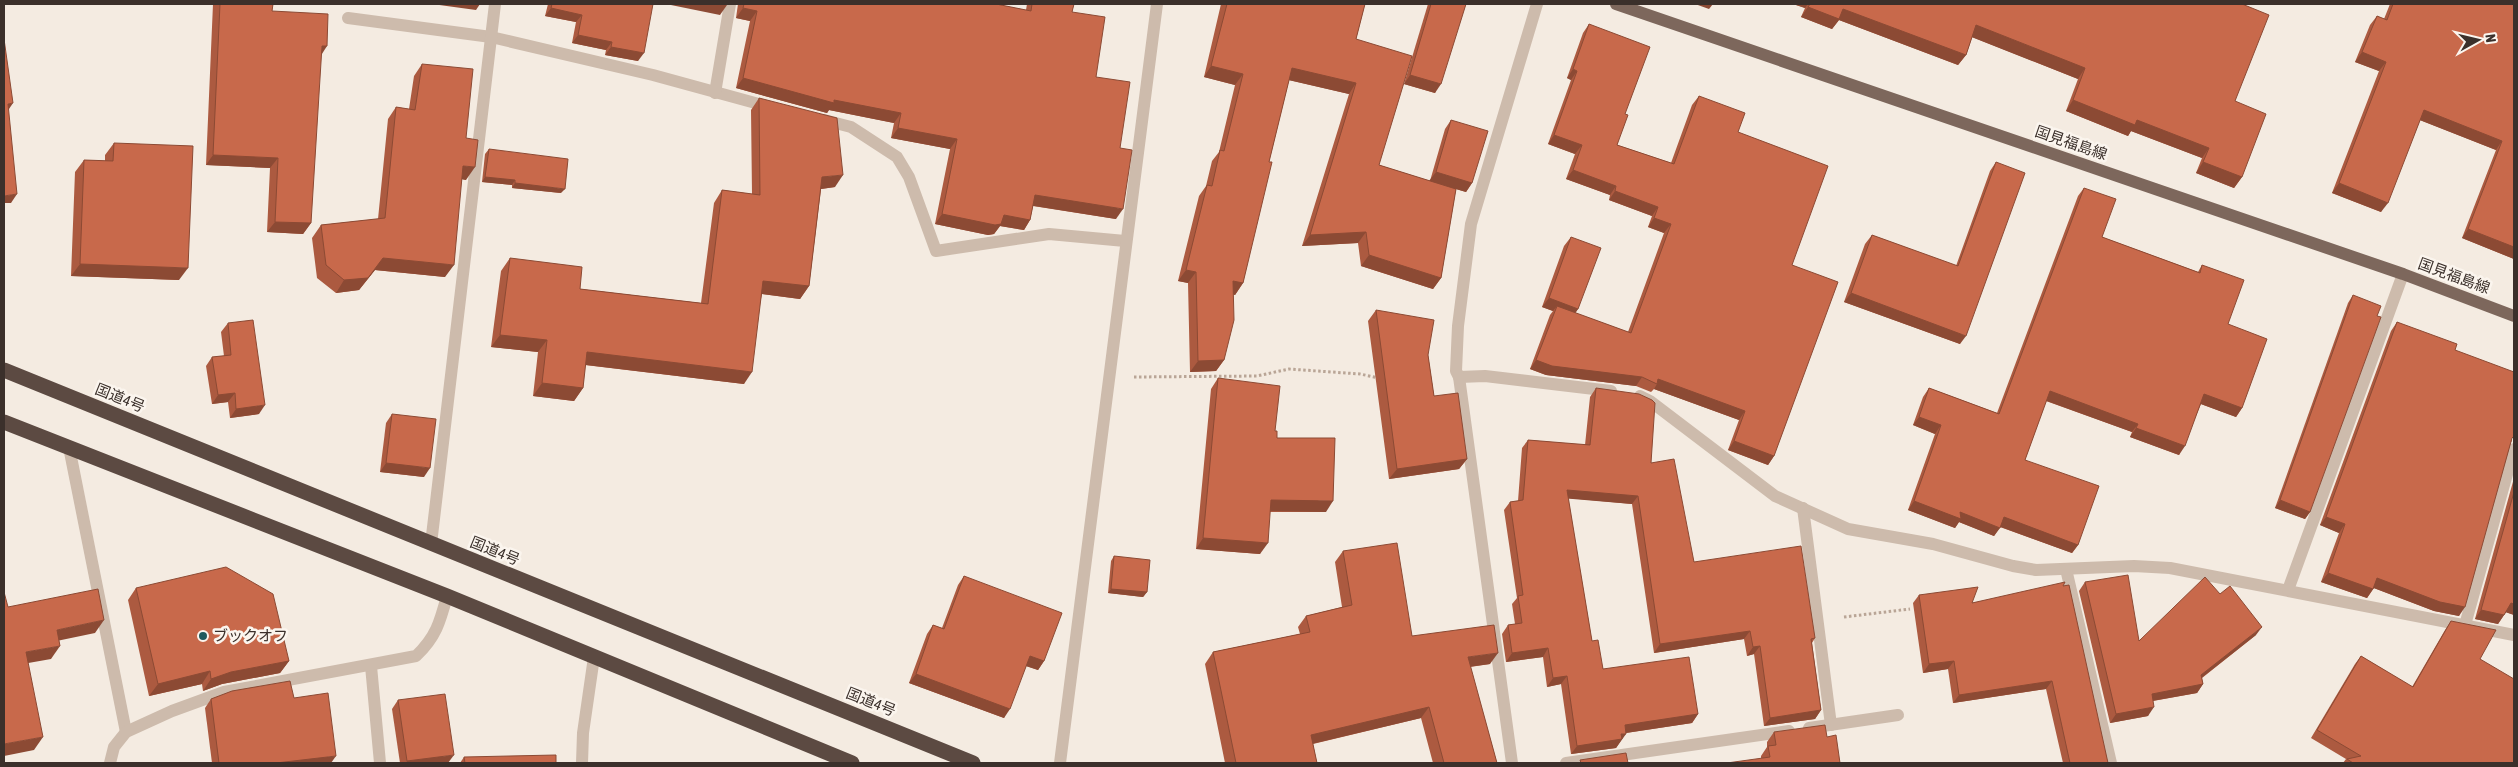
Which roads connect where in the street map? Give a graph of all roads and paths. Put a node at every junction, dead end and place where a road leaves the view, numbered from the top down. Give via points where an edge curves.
1 (495, 4) edge
2 (730, 4) edge
3 (1156, 4) edge
4 (1537, 4) edge
5 (1616, 4) edge
6 (348, 18) dead end
7 (491, 37) junction
8 (715, 93) junction
9 (778, 109) edge
10 (815, 118) edge
11 (1125, 240) junction
12 (2403, 274) junction
13 (2514, 316) edge
14 (4, 370) edge
15 (1109, 377) junction
16 (1459, 377) junction
17 (1383, 379) edge
18 (4, 422) edge
19 (69, 447) junction
20 (2514, 449) edge
21 (1803, 508) junction
22 (430, 544) junction
23 (2066, 569) junction
24 (2288, 590) junction
25 (447, 596) junction
26 (1910, 609) dead end
27 (1817, 620) junction
28 (2465, 624) junction
29 (2514, 635) edge
30 (594, 658) junction
31 (371, 666) junction
32 (1898, 715) dead end
33 (1831, 725) junction
34 (126, 732) junction
35 (110, 763) edge
36 (380, 763) edge
37 (582, 763) edge
38 (852, 763) edge
39 (973, 763) edge
40 (1060, 763) edge
41 (1512, 763) edge
42 (1566, 763) edge
43 (2111, 763) edge

1 - 7 street
2 - 8 street
3 - 11 street
4 - 16 street via 1471,224 1458,326 1456,371
5 - 12 main road, 国見福島線
6 - 7 street
7 - 8 street
7 - 22 street
8 - 9 street
10 - 11 street via 851,127 897,157 909,177 936,251 1049,234
11 - 15 street
12 - 13 main road, 国見福島線
12 - 24 street
14 - 22 highway, 国道4号
15 - 17 path via 1257,376 1289,370 1360,374
15 - 40 street
16 - 21 street via 1485,376 1635,394 1650,401 1775,496
16 - 41 street
18 - 19 highway
19 - 25 highway
19 - 34 street
20 - 28 street
21 - 23 street via 1848,529 1933,544 2013,566 2036,570
21 - 27 street
22 - 39 highway, 国道4号
23 - 24 street via 2170,568
23 - 43 street
24 - 28 street
25 - 30 highway
25 - 31 street via 430,643 416,656
26 - 27 path
27 - 33 street
28 - 29 street
30 - 37 street
30 - 38 highway
31 - 34 street via 224,692
31 - 36 street
32 - 33 street
33 - 42 street
34 - 35 street via 114,747

